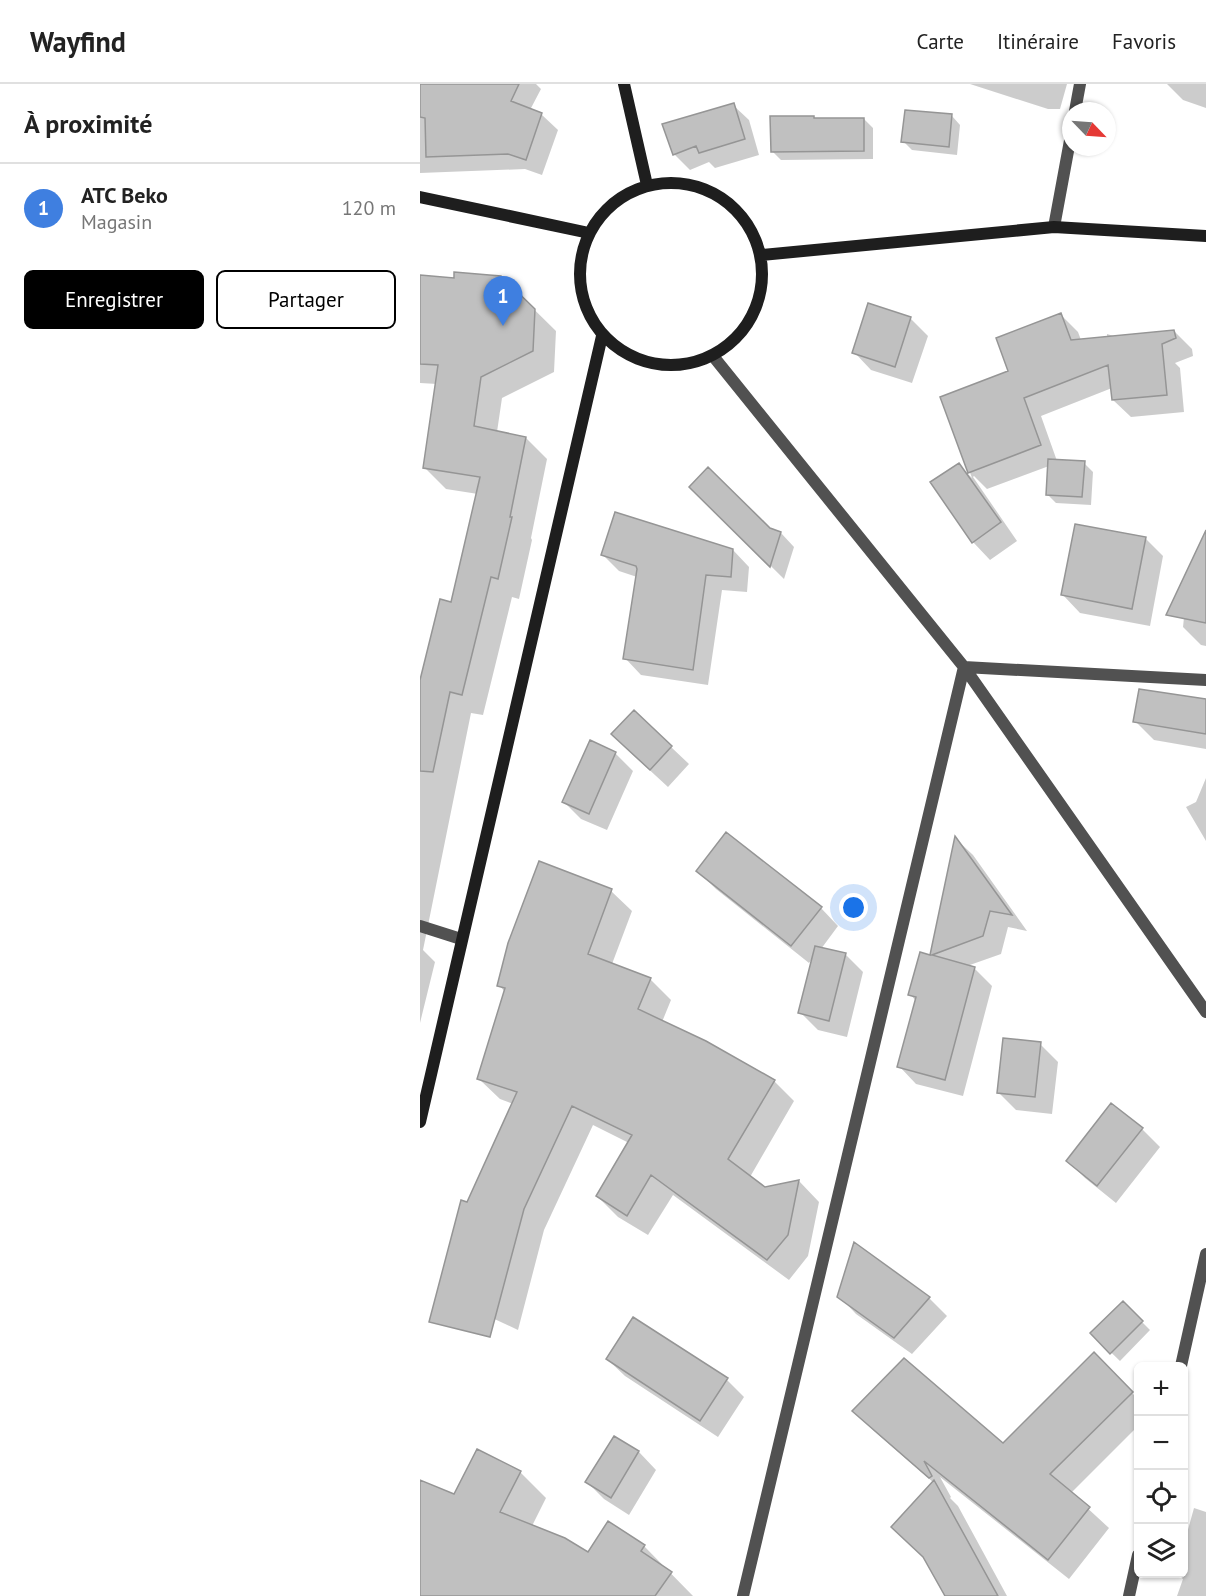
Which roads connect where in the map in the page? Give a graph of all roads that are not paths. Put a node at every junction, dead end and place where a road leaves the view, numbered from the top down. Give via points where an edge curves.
1 (624, 84) edge
2 (1080, 84) edge
3 (1077, 102) edge
4 (1067, 156) edge
5 (647, 184) junction
6 (420, 197) edge
7 (1054, 227) junction
8 (589, 233) junction
9 (1206, 236) edge
10 (761, 255) junction
11 (603, 336) junction
12 (713, 356) junction
13 (964, 667) junction
14 (1206, 680) edge
15 (420, 926) edge
16 (461, 939) junction
17 (1206, 1012) edge
18 (420, 1122) edge
19 (1206, 1254) edge
20 (1182, 1362) edge
21 (1134, 1573) edge
22 (743, 1596) edge
23 (1129, 1596) edge

1 - 5 main road
2 - 3 street
4 - 7 street
5 - 8 main road via 603,211
5 - 10 main road via 677,182 706,188 731,204 751,227
6 - 8 main road
7 - 9 main road
7 - 10 main road
8 - 11 main road via 579,268 584,304
10 - 12 main road via 758,302 748,323
11 - 12 main road via 626,354 654,365 684,365
11 - 16 main road
12 - 13 street
13 - 14 street
13 - 17 street
13 - 22 street
15 - 16 street
16 - 18 main road
19 - 20 street
21 - 23 street

